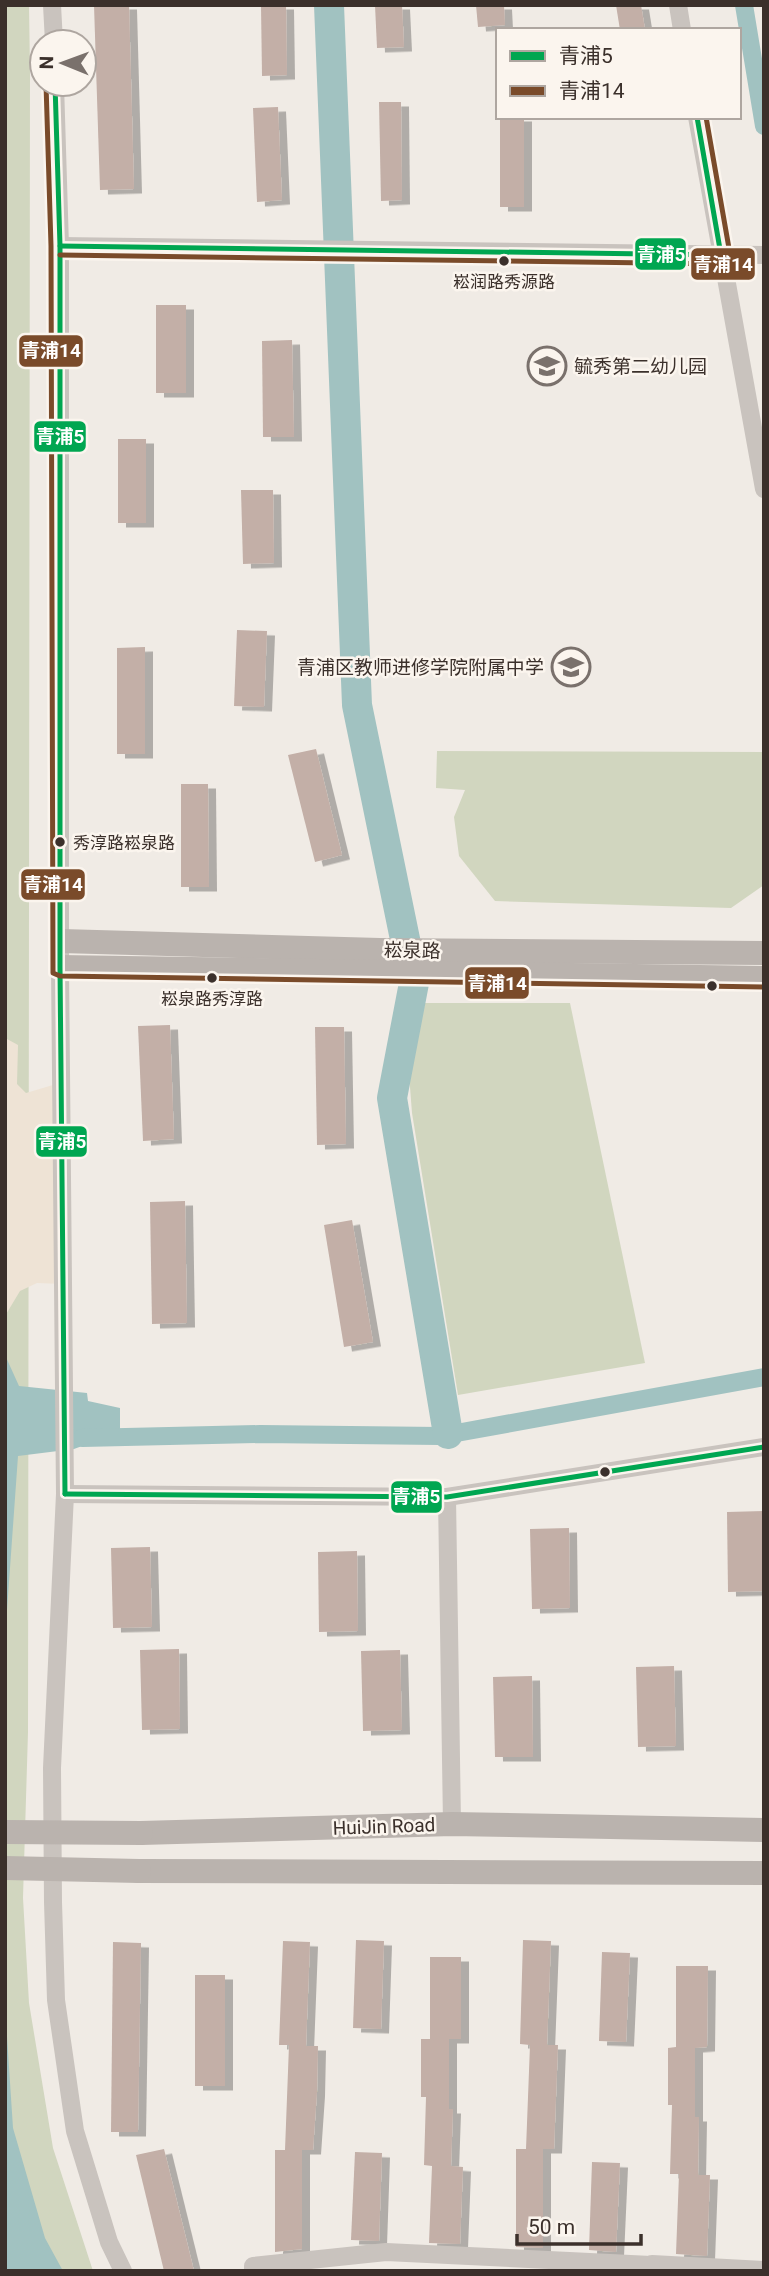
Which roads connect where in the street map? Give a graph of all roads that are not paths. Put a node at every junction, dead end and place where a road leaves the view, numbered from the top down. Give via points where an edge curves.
1 (678, 5) edge
2 (52, 7) edge
3 (53, 28) edge
4 (682, 28) edge
5 (55, 98) edge
6 (698, 119) edge
7 (60, 246) junction
8 (721, 255) junction
9 (761, 255) edge
10 (764, 489) edge
11 (61, 941) junction
12 (764, 953) edge
13 (382, 961) junction
14 (434, 962) junction
15 (60, 967) junction
16 (764, 978) edge
17 (764, 1447) edge
18 (65, 1494) junction
19 (447, 1497) junction
20 (452, 1824) junction
21 (764, 1830) edge
22 (5, 1832) edge
23 (5, 1868) edge
24 (764, 1873) edge
25 (764, 2270) edge
26 (123, 2271) edge
27 (253, 2271) edge

1 - 4 street
2 - 3 street
5 - 7 street
6 - 8 street
7 - 8 street
7 - 11 street
8 - 9 street
8 - 10 street
11 - 13 main road, 崧泉路
11 - 15 street
12 - 14 main road, 崧泉路
13 - 14 main road, 崧泉路
13 - 15 main road, 崧泉路
14 - 16 main road, 崧泉路
15 - 18 street
17 - 19 street
18 - 19 street
18 - 26 street via 52,1768 56,2000 75,2131 109,2242
19 - 20 street
20 - 21 main road, HuiJin Road
20 - 22 main road, HuiJin Road, bridge
23 - 24 main road, bridge
25 - 27 street via 386,2252 253,2266

